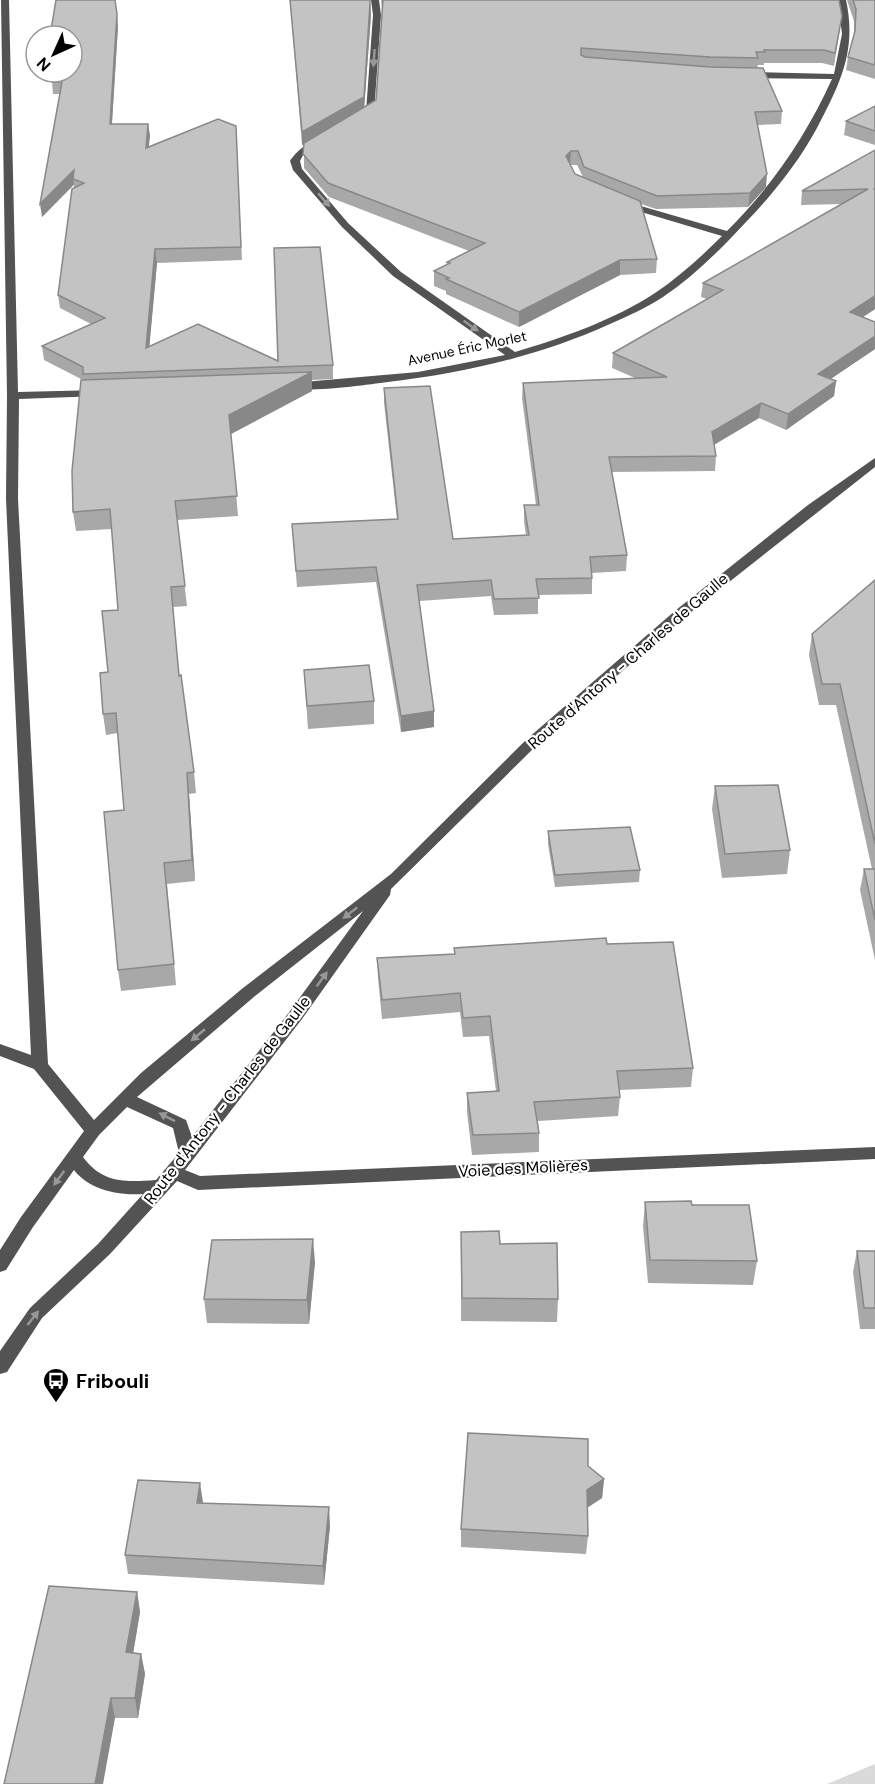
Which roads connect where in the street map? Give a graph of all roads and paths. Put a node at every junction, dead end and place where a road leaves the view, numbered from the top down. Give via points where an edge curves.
1 (5, 0) edge
2 (375, 0) edge
3 (842, 0) edge
4 (732, 75) edge
5 (838, 77) junction
6 (354, 124) edge
7 (327, 139) edge
8 (612, 200) edge
9 (730, 235) junction
10 (4, 287) edge
11 (514, 356) junction
12 (275, 386) edge
13 (108, 392) edge
14 (14, 396) junction
15 (875, 461) edge
16 (6, 499) edge
17 (396, 877) junction
18 (0, 1050) edge
19 (40, 1065) junction
20 (125, 1099) junction
21 (93, 1131) junction
22 (875, 1153) edge
23 (188, 1154) junction
24 (74, 1157) junction
25 (174, 1172) junction
26 (162, 1186) junction
27 (0, 1265) edge
28 (0, 1366) edge

1 - 10 street
2 -> 6 street via 370,113
3 - 5 street, Avenue Éric Morlet via 848,21 847,43
4 - 5 street
5 - 9 street, Avenue Éric Morlet via 804,145 773,188
7 -> 11 street via 300,153 295,161 298,170 338,217 397,274
8 - 9 street
9 - 11 street, Avenue Éric Morlet via 659,296 593,329
10 - 14 street
11 - 12 street, Avenue Éric Morlet via 420,375 346,384
13 - 14 street
14 - 16 street
15 - 17 street, Route d'Antony - Charles de Gaulle via 681,614 532,742
16 - 19 street
17 -> 20 street, Route d'Antony - Charles de Gaulle via 249,992
23 -> 17 street, Route d'Antony - Charles de Gaulle
18 - 19 street
19 - 21 street
20 - 21 street, Route d'Antony - Charles de Gaulle
23 -> 20 street via 180,1124
21 - 24 street, Route d'Antony - Charles de Gaulle
22 - 25 street, Voie des Molières via 198,1183
23 - 25 street, Route d'Antony - Charles de Gaulle
24 - 26 street via 88,1176 124,1189
24 -> 27 street, Route d'Antony - Charles de Gaulle
25 - 26 street, Route d'Antony - Charles de Gaulle
28 -> 26 street, Route d'Antony - Charles de Gaulle via 36,1313 104,1249

